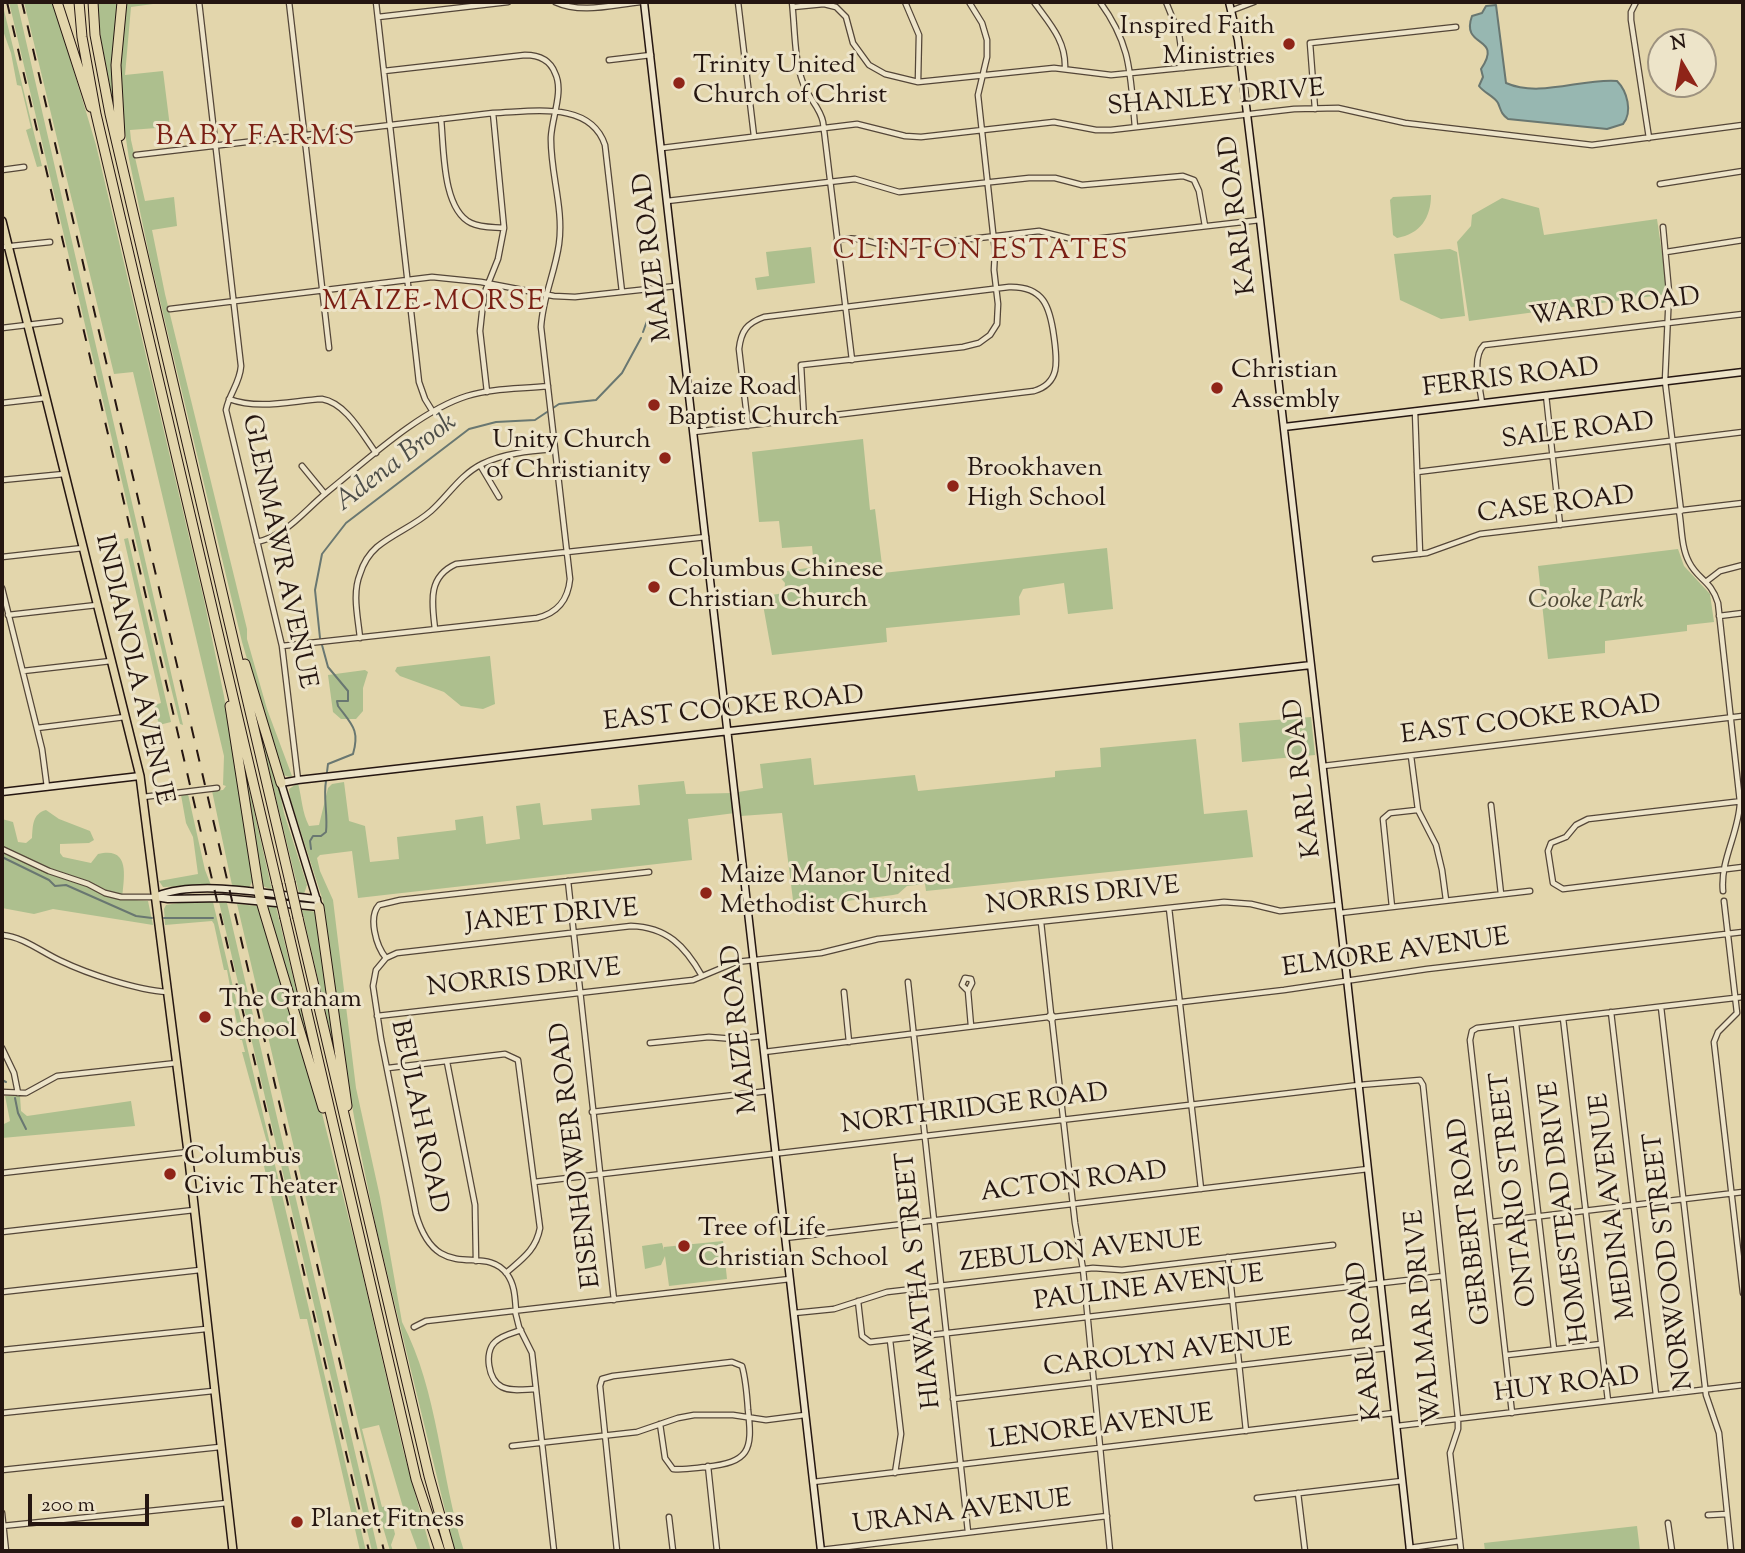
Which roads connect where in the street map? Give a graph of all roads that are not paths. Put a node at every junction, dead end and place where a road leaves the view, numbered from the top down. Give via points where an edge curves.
1 (57, 2) edge
2 (79, 2) edge
3 (93, 2) edge
4 (122, 2) edge
5 (200, 2) edge
6 (289, 2) edge
7 (376, 2) edge
8 (508, 2) edge
9 (555, 2) edge
10 (642, 2) edge
11 (738, 2) edge
12 (905, 2) edge
13 (969, 2) edge
14 (1034, 2) edge
15 (1100, 2) edge
16 (1166, 2) edge
17 (1229, 2) edge
18 (1254, 2) edge
19 (1635, 3) edge
20 (587, 5) edge
21 (792, 5) edge
22 (1233, 10) junction
23 (377, 18) junction
24 (1456, 27) dead end
25 (651, 55) junction
26 (609, 60) dead end
27 (1241, 62) junction
28 (1065, 68) junction
29 (1184, 68) junction
30 (384, 71) junction
31 (1130, 74) junction
32 (981, 76) junction
33 (918, 82) junction
34 (1315, 108) junction
35 (554, 112) junction
36 (492, 113) junction
37 (1247, 114) junction
38 (441, 119) junction
39 (390, 125) junction
40 (1743, 125) edge
41 (1135, 127) junction
42 (824, 128) junction
43 (981, 130) junction
44 (101, 134) junction
45 (304, 136) junction
46 (754, 136) junction
47 (1649, 138) junction
48 (216, 145) junction
49 (662, 148) junction
50 (136, 155) dead end
51 (24, 167) dead end
52 (2, 170) edge
53 (1743, 171) edge
54 (124, 175) junction
55 (830, 181) junction
56 (987, 183) junction
57 (1660, 184) dead end
58 (667, 201) junction
59 (1260, 220) junction
60 (2, 221) edge
61 (1205, 226) junction
62 (1663, 226) dead end
63 (504, 228) junction
64 (993, 236) junction
65 (837, 240) junction
66 (1743, 240) edge
67 (50, 242) dead end
68 (5, 247) edge
69 (1666, 252) junction
70 (408, 280) junction
71 (488, 283) junction
72 (677, 286) junction
73 (996, 289) junction
74 (322, 290) junction
75 (622, 292) junction
76 (545, 295) junction
77 (234, 300) junction
78 (846, 307) junction
79 (170, 309) dead end
80 (1743, 314) edge
81 (61, 321) dead end
82 (1667, 323) junction
83 (27, 325) junction
84 (2, 328) edge
85 (329, 348) dead end
86 (852, 360) junction
87 (1743, 372) edge
88 (1665, 381) junction
89 (548, 386) junction
90 (487, 392) junction
91 (1546, 395) junction
92 (46, 398) junction
93 (229, 399) junction
94 (2, 403) edge
95 (1482, 403) junction
96 (1415, 411) junction
97 (433, 412) junction
98 (804, 419) junction
99 (748, 426) junction
100 (1284, 427) junction
101 (694, 432) junction
102 (1743, 432) edge
103 (1672, 441) junction
104 (555, 449) junction
105 (376, 453) junction
106 (1552, 455) junction
107 (480, 465) junction
108 (302, 466) dead end
109 (1417, 472) junction
110 (64, 474) junction
111 (2, 480) edge
112 (325, 494) junction
113 (499, 497) dead end
114 (1743, 503) edge
115 (1680, 511) junction
116 (1560, 525) junction
117 (706, 537) junction
118 (257, 542) junction
119 (83, 548) junction
120 (566, 552) junction
121 (1420, 554) junction
122 (2, 557) edge
123 (1375, 559) dead end
124 (1743, 565) edge
125 (1707, 581) junction
126 (2, 588) edge
127 (97, 605) junction
128 (226, 605) junction
129 (1743, 613) edge
130 (8, 615) junction
131 (1719, 616) junction
132 (216, 625) junction
133 (436, 629) junction
134 (360, 638) junction
135 (282, 646) junction
136 (111, 661) junction
137 (1311, 665) junction
138 (23, 671) junction
139 (1743, 716) edge
140 (125, 717) junction
141 (1731, 718) junction
142 (37, 728) junction
143 (728, 731) junction
144 (1411, 756) junction
145 (1323, 766) junction
146 (140, 776) junction
147 (298, 780) junction
148 (281, 783) junction
149 (47, 787) junction
150 (217, 788) dead end
151 (2, 792) edge
152 (143, 797) junction
153 (1742, 802) edge
154 (1491, 805) dead end
155 (1418, 810) junction
156 (2, 849) edge
157 (1743, 867) edge
158 (1723, 870) junction
159 (649, 872) dead end
160 (568, 881) junction
161 (1530, 891) dead end
162 (1723, 891) dead end
163 (1502, 894) junction
164 (155, 897) junction
165 (260, 897) junction
166 (1446, 900) junction
167 (1724, 901) dead end
168 (318, 903) junction
169 (1339, 905) junction
170 (1392, 906) junction
171 (1169, 908) junction
172 (1340, 913) junction
173 (1041, 922) junction
174 (1743, 932) edge
175 (573, 933) junction
176 (1728, 933) junction
177 (2, 935) edge
178 (386, 958) junction
179 (754, 961) junction
180 (702, 976) junction
181 (1347, 979) junction
182 (908, 982) dead end
183 (968, 991) dead end
184 (168, 992) junction
185 (844, 992) dead end
186 (579, 993) junction
187 (1743, 997) edge
188 (1735, 998) junction
189 (1179, 1002) junction
190 (1661, 1007) junction
191 (1611, 1012) junction
192 (1737, 1013) junction
193 (377, 1016) junction
194 (1051, 1017) junction
195 (1563, 1018) junction
196 (1743, 1018) edge
197 (1516, 1024) junction
198 (971, 1026) junction
199 (914, 1034) junction
200 (762, 1036) junction
201 (849, 1042) junction
202 (650, 1044) dead end
203 (2, 1048) edge
204 (764, 1052) junction
205 (447, 1062) junction
206 (177, 1063) junction
207 (388, 1068) junction
208 (1420, 1080) joint
209 (1359, 1085) junction
210 (768, 1091) junction
211 (2, 1092) edge
212 (18, 1093) junction
213 (1191, 1105) junction
214 (592, 1112) junction
215 (1063, 1120) junction
216 (925, 1136) junction
217 (352, 1149) junction
218 (188, 1152) junction
219 (775, 1154) junction
220 (1368, 1169) junction
221 (344, 1170) junction
222 (2, 1173) edge
223 (600, 1175) junction
224 (534, 1182) junction
225 (1201, 1189) junction
226 (1743, 1192) edge
227 (1732, 1194) junction
228 (1683, 1200) junction
229 (1073, 1204) junction
230 (1634, 1204) junction
231 (194, 1210) junction
232 (1586, 1211) junction
233 (1539, 1217) junction
234 (935, 1220) junction
235 (1491, 1222) junction
236 (2, 1231) edge
237 (785, 1238) junction
238 (1333, 1245) dead end
239 (1228, 1258) junction
240 (476, 1261) junction
241 (1083, 1269) junction
242 (200, 1270) junction
243 (506, 1273) junction
244 (1443, 1276) junction
245 (790, 1279) junction
246 (1380, 1283) junction
247 (942, 1286) junction
248 (2, 1292) edge
249 (1743, 1293) edge
250 (614, 1300) junction
251 (1233, 1300) junction
252 (858, 1301) junction
253 (516, 1311) junction
254 (794, 1313) junction
255 (1088, 1317) junction
256 (414, 1326) dead end
257 (206, 1329) junction
258 (521, 1330) junction
259 (946, 1334) junction
260 (890, 1340) junction
261 (1601, 1344) junction
262 (1387, 1348) junction
263 (1554, 1349) junction
264 (2, 1350) edge
265 (1507, 1355) junction
266 (1240, 1366) junction
267 (1094, 1383) junction
268 (1743, 1385) edge
269 (536, 1389) junction
270 (1706, 1390) junction
271 (213, 1391) junction
272 (1656, 1395) junction
273 (953, 1399) junction
274 (1608, 1401) junction
275 (2, 1413) edge
276 (1394, 1413) junction
277 (1512, 1413) junction
278 (806, 1415) junction
279 (749, 1418) junction
280 (1458, 1419) junction
281 (660, 1424) junction
282 (1396, 1426) junction
283 (1246, 1431) junction
284 (605, 1435) junction
285 (542, 1443) junction
286 (512, 1446) dead end
287 (220, 1447) junction
288 (1100, 1448) junction
289 (961, 1465) junction
290 (708, 1466) junction
291 (2, 1470) edge
292 (895, 1473) junction
293 (1402, 1481) junction
294 (813, 1482) junction
295 (1298, 1493) junction
296 (1257, 1498) dead end
297 (227, 1503) junction
298 (2, 1513) edge
299 (1727, 1514) junction
300 (1708, 1515) dead end
301 (1107, 1516) junction
302 (669, 1517) dead end
303 (1668, 1522) dead end
304 (2, 1526) edge
305 (968, 1532) junction
306 (1460, 1541) junction
307 (1410, 1549) edge
308 (821, 1550) edge
309 (6, 1551) edge
310 (233, 1551) edge
311 (439, 1551) edge
312 (450, 1551) edge
313 (554, 1551) edge
314 (617, 1551) edge
315 (673, 1551) edge
316 (718, 1551) edge
317 (1110, 1551) edge
318 (1305, 1551) edge
319 (1461, 1551) edge
320 (1672, 1551) edge
321 (1731, 1551) edge

1 - 44 highway
2 - 44 highway
3 - 54 highway via 95,35
4 - 54 highway via 116,65
5 - 48 street, GLENMAWR AVENUE
6 - 45 street
7 - 23 street
8 - 23 street
9 - 20 street via 570,8
10 - 20 street
10 - 25 main road, MAIZE ROAD
11 - 46 street
12 - 33 street via 919,35
13 - 32 street via 987,40
14 - 28 street via 1060,38
15 - 31 street via 1120,33
16 - 29 street via 1179,34
17 - 22 main road, KARL ROAD
18 - 22 street
19 - 47 street via 1631,20
21 - 33 street via 836,7 846,17 853,43 869,65
21 - 42 street via 801,78 821,113
22 - 27 main road, KARL ROAD
23 - 30 street
24 - 34 street via 1310,43
25 - 26 street
25 - 49 main road, MAIZE ROAD
27 - 29 street
27 - 37 main road, KARL ROAD
28 - 31 street via 1096,75
28 - 32 street
29 - 31 street
30 - 35 street via 533,55 548,62 557,76
30 - 39 street
31 - 41 street
32 - 33 street
32 - 43 street
34 - 37 street, SHANLEY DRIVE
34 - 47 street, SHANLEY DRIVE via 1580,145
35 - 36 street
35 - 75 street via 584,117 602,134
35 - 76 street via 551,150 560,232
36 - 38 street
36 - 63 street
37 - 41 street, SHANLEY DRIVE
37 - 59 main road, KARL ROAD
38 - 39 street
38 - 63 street via 456,210 476,225
39 - 45 street
39 - 70 street
40 - 47 street, SHANLEY DRIVE
41 - 43 street, SHANLEY DRIVE via 1096,130 1054,122
42 - 43 street, SHANLEY DRIVE via 864,125 921,137
42 - 46 street, SHANLEY DRIVE
42 - 55 street
43 - 56 street
44 - 132 highway
45 - 48 street
45 - 74 street
46 - 49 street, SHANLEY DRIVE
48 - 50 street
48 - 77 street, GLENMAWR AVENUE
49 - 58 main road, MAIZE ROAD
51 - 52 street
53 - 57 street
54 - 128 highway
55 - 56 street via 864,180 899,192
55 - 58 street
55 - 65 street
56 - 61 street via 1045,177 1097,185 1183,176 1194,180 1199,191
56 - 64 street
58 - 72 main road, MAIZE ROAD
59 - 61 street
59 - 100 main road, KARL ROAD
60 - 68 main road, INDIANOLA AVENUE
61 - 64 street via 1094,239 1039,231
62 - 69 street
63 - 71 street
64 - 65 street via 891,247 863,238
64 - 73 street
65 - 78 street
66 - 69 street
67 - 68 street
68 - 83 main road, INDIANOLA AVENUE
69 - 82 street
70 - 71 street via 432,277
70 - 74 street
70 - 97 street via 420,389
71 - 76 street
71 - 90 street via 480,331
72 - 75 street
72 - 101 main road, MAIZE ROAD
73 - 78 street
73 - 86 street via 997,324 979,343
73 - 98 street via 1029,289 1044,301 1057,362 1049,384 1034,391
74 - 77 street
74 - 85 street
75 - 76 street
76 - 89 street via 541,327
77 - 79 street
77 - 93 street, GLENMAWR AVENUE via 241,366
78 - 86 street
78 - 99 street via 764,317 746,326 739,349
80 - 82 street, WARD ROAD
81 - 83 street
82 - 88 street
82 - 95 street, WARD ROAD via 1484,345 1478,354
83 - 84 street
83 - 92 main road, INDIANOLA AVENUE
86 - 98 street via 801,365
87 - 88 main road, FERRIS ROAD
88 - 91 main road, FERRIS ROAD
88 - 103 street
89 - 90 street
89 - 104 street
90 - 97 street
91 - 95 main road, FERRIS ROAD
91 - 106 street
92 - 94 street
92 - 110 main road, INDIANOLA AVENUE
93 - 105 street via 244,405 331,400
93 - 118 street, GLENMAWR AVENUE via 226,410
95 - 96 main road, FERRIS ROAD
96 - 100 main road, FERRIS ROAD
96 - 109 street
97 - 105 street
98 - 99 street
99 - 101 street
100 - 137 main road, KARL ROAD
101 - 117 main road, MAIZE ROAD
102 - 103 street, SALE ROAD
103 - 106 street, SALE ROAD
103 - 115 street
104 - 107 street via 514,454
104 - 120 street
105 - 112 street
106 - 109 street, SALE ROAD
106 - 116 street
107 - 113 street
107 - 134 street via 423,517 370,554 356,589
108 - 112 street
109 - 121 street
110 - 111 street
110 - 119 main road, INDIANOLA AVENUE
112 - 118 street via 284,532
114 - 115 street, CASE ROAD
115 - 116 street, CASE ROAD
115 - 125 street via 1687,558
116 - 121 street, CASE ROAD via 1480,534
117 - 120 street
117 - 143 main road, MAIZE ROAD
118 - 135 street, GLENMAWR AVENUE
119 - 122 street
119 - 127 main road, INDIANOLA AVENUE
120 - 133 street via 569,590 551,614
120 - 133 street via 463,562 449,568 437,578 432,595
121 - 123 street, CASE ROAD
124 - 125 street via 1720,571
125 - 131 street
126 - 130 street
127 - 130 street
127 - 136 main road, INDIANOLA AVENUE
128 - 148 highway
128 - 217 highway, bridge
129 - 131 street
130 - 138 street
131 - 141 street
132 - 165 highway
132 - 221 highway, bridge
133 - 134 street
134 - 135 street
135 - 147 street, GLENMAWR AVENUE
136 - 138 street
136 - 140 main road, INDIANOLA AVENUE
137 - 143 main road, EAST COOKE ROAD
137 - 145 main road, KARL ROAD
138 - 142 street
139 - 141 street, EAST COOKE ROAD
140 - 142 street
140 - 146 main road, INDIANOLA AVENUE
141 - 144 street, EAST COOKE ROAD
141 - 153 street
142 - 149 street
143 - 147 main road, EAST COOKE ROAD
143 - 179 main road, MAIZE ROAD
144 - 145 street, EAST COOKE ROAD
144 - 155 street
145 - 169 main road, KARL ROAD
146 - 149 main road
146 - 152 main road, INDIANOLA AVENUE
147 - 148 main road, EAST COOKE ROAD
148 - 168 main road
149 - 151 main road
150 - 152 street
152 - 164 main road, INDIANOLA AVENUE
153 - 158 street
153 - 158 street via 1580,821 1566,837 1548,846 1554,886 1563,889
154 - 163 street
155 - 166 street via 1436,845
155 - 170 street via 1390,813 1383,819
156 - 164 street via 121,898
157 - 158 street
158 - 162 street
159 - 160 street
160 - 175 street, EISENHOWER ROAD
160 - 178 street via 379,905 375,909 377,944
161 - 163 street
163 - 166 street
164 - 165 main road via 168,891 201,889
164 - 184 main road, INDIANOLA AVENUE
165 - 168 main road
165 - 221 highway
166 - 170 street
167 - 176 street
168 - 217 highway
169 - 171 street, NORRIS DRIVE via 1280,911 1224,902
169 - 172 main road, KARL ROAD
170 - 172 street
171 - 173 street, NORRIS DRIVE
171 - 189 street
172 - 181 main road, KARL ROAD
173 - 179 street, NORRIS DRIVE via 878,939 833,951
173 - 194 street
174 - 176 street, ELMORE AVENUE
175 - 178 street, JANET DRIVE
175 - 180 street, JANET DRIVE via 631,926 654,929 683,948
175 - 186 street, EISENHOWER ROAD
176 - 181 street, ELMORE AVENUE
176 - 188 street
177 - 184 street via 21,939 62,962 106,978
178 - 193 street, BEULAH ROAD via 376,970 373,986
179 - 180 street, NORRIS DRIVE via 727,964
179 - 200 main road, MAIZE ROAD
180 - 186 street, NORRIS DRIVE
181 - 189 street, ELMORE AVENUE
181 - 209 main road, KARL ROAD
182 - 199 street, HIAWATHA STREET
183 - 198 street
184 - 206 main road, INDIANOLA AVENUE
185 - 201 street
186 - 193 street, NORRIS DRIVE
186 - 214 street, EISENHOWER ROAD
187 - 188 street
188 - 190 street
188 - 192 street
189 - 194 street, ELMORE AVENUE
189 - 213 street
190 - 191 street
190 - 228 street, NORWOOD STREET
191 - 195 street
191 - 230 street, MEDINA AVENUE
192 - 196 street
192 - 227 street via 1717,1032 1714,1042
193 - 207 street, BEULAH ROAD
194 - 198 street, ELMORE AVENUE
194 - 215 street
195 - 197 street
195 - 232 street, HOMESTEAD DRIVE
197 - 233 street, ONTARIO STREET
197 - 235 street, GERBERT ROAD via 1477,1028 1470,1040
198 - 199 street, ELMORE AVENUE
199 - 201 street, ELMORE AVENUE
199 - 216 street, HIAWATHA STREET
200 - 202 street
200 - 204 main road, MAIZE ROAD
201 - 204 street, ELMORE AVENUE
203 - 212 street
204 - 210 main road, MAIZE ROAD
205 - 207 street
205 - 224 street via 505,1054 515,1057
205 - 240 street via 475,1205
206 - 212 street via 57,1076
206 - 218 main road, INDIANOLA AVENUE
207 - 240 street, BEULAH ROAD via 421,1230 441,1254
208 - 209 street, NORTHRIDGE ROAD
208 - 244 street, WALMAR DRIVE
209 - 213 street, NORTHRIDGE ROAD
209 - 220 main road, KARL ROAD
210 - 214 street
210 - 219 main road, MAIZE ROAD
211 - 212 street
213 - 215 street, NORTHRIDGE ROAD
213 - 225 street
214 - 223 street, EISENHOWER ROAD
215 - 216 street, NORTHRIDGE ROAD
215 - 229 street
216 - 219 street, NORTHRIDGE ROAD
216 - 234 street, HIAWATHA STREET
217 - 312 highway
218 - 222 street
218 - 231 main road, INDIANOLA AVENUE
219 - 223 street, NORTHRIDGE ROAD
219 - 237 main road, MAIZE ROAD
220 - 225 street, ACTON ROAD
220 - 246 main road, KARL ROAD
221 - 311 highway via 416,1479
223 - 224 street, NORTHRIDGE ROAD
223 - 250 street, EISENHOWER ROAD
224 - 243 street via 540,1228 537,1242
225 - 229 street, ACTON ROAD
226 - 227 street
227 - 228 street
227 - 249 street
228 - 230 street
228 - 270 street, NORWOOD STREET
229 - 234 street, ACTON ROAD
229 - 241 street
230 - 232 street
230 - 272 street, MEDINA AVENUE
231 - 236 street
231 - 242 main road, INDIANOLA AVENUE
232 - 233 street
232 - 261 street, HOMESTEAD DRIVE
233 - 235 street
233 - 263 street, ONTARIO STREET
234 - 237 street, ACTON ROAD
234 - 247 street, HIAWATHA STREET
235 - 265 street, GERBERT ROAD
237 - 245 main road, MAIZE ROAD
238 - 239 street, ZEBULON AVENUE
239 - 241 street, ZEBULON AVENUE via 1122,1270
239 - 251 street
240 - 243 street, BEULAH ROAD via 493,1264
241 - 247 street, ZEBULON AVENUE
241 - 255 street
242 - 248 street
242 - 257 main road, INDIANOLA AVENUE
243 - 253 street via 514,1289
244 - 246 street, PAULINE AVENUE
244 - 280 street, WALMAR DRIVE
245 - 250 street
245 - 254 main road, MAIZE ROAD
246 - 251 street, PAULINE AVENUE
246 - 262 main road, KARL ROAD
247 - 252 street, ZEBULON AVENUE via 887,1292
247 - 259 street, HIAWATHA STREET
250 - 253 street
251 - 255 street, PAULINE AVENUE
251 - 266 street
252 - 254 street, ZEBULON AVENUE
252 - 260 street, PAULINE AVENUE via 862,1336 870,1342
253 - 256 street
253 - 258 street
254 - 278 main road, MAIZE ROAD
255 - 259 street, PAULINE AVENUE
255 - 267 street
257 - 264 street
257 - 271 main road, INDIANOLA AVENUE
258 - 269 street via 532,1353
258 - 269 street via 496,1341 490,1349 492,1375 502,1387
259 - 260 street, PAULINE AVENUE
259 - 273 street, HIAWATHA STREET
260 - 292 street via 901,1434
261 - 263 street
261 - 274 street, HOMESTEAD DRIVE
262 - 266 street, CAROLYN AVENUE
262 - 276 main road, KARL ROAD
263 - 265 street
265 - 277 street, GERBERT ROAD
266 - 267 street, CAROLYN AVENUE
266 - 283 street
267 - 273 street, CAROLYN AVENUE
267 - 288 street
268 - 270 street, HUY ROAD
269 - 285 street
270 - 272 street, HUY ROAD
270 - 299 street, NORWOOD STREET via 1718,1433
271 - 275 street
271 - 287 main road, INDIANOLA AVENUE
272 - 274 street, HUY ROAD
273 - 289 street, HIAWATHA STREET
274 - 277 street, HUY ROAD
276 - 282 main road, KARL ROAD
276 - 283 street, LENORE AVENUE
277 - 280 street, HUY ROAD
278 - 279 street
278 - 294 main road, MAIZE ROAD
279 - 281 street via 709,1414
279 - 284 street via 744,1370 739,1363 613,1376 602,1379 600,1387
279 - 290 street via 750,1443 744,1455 727,1464
280 - 282 street, HUY ROAD
280 - 306 street, WALMAR DRIVE via 1450,1453
281 - 284 street
281 - 290 street via 668,1464 680,1470
282 - 293 main road, KARL ROAD
283 - 288 street, LENORE AVENUE
284 - 285 street
284 - 314 street
285 - 286 street
285 - 313 street
287 - 291 street
287 - 297 main road, INDIANOLA AVENUE
288 - 289 street, LENORE AVENUE
288 - 301 street
289 - 292 street, LENORE AVENUE
289 - 305 street, HIAWATHA STREET
290 - 316 street
292 - 294 street, LENORE AVENUE
293 - 295 street
293 - 307 main road, KARL ROAD
294 - 308 main road, MAIZE ROAD
295 - 296 street
295 - 318 street
297 - 304 street
297 - 310 main road, INDIANOLA AVENUE
298 - 304 street
299 - 300 street
299 - 321 street, NORWOOD STREET
301 - 305 street, URANA AVENUE
301 - 317 street
302 - 315 street
303 - 320 street
304 - 309 street
305 - 308 street, URANA AVENUE
306 - 307 street
306 - 319 street, WALMAR DRIVE

